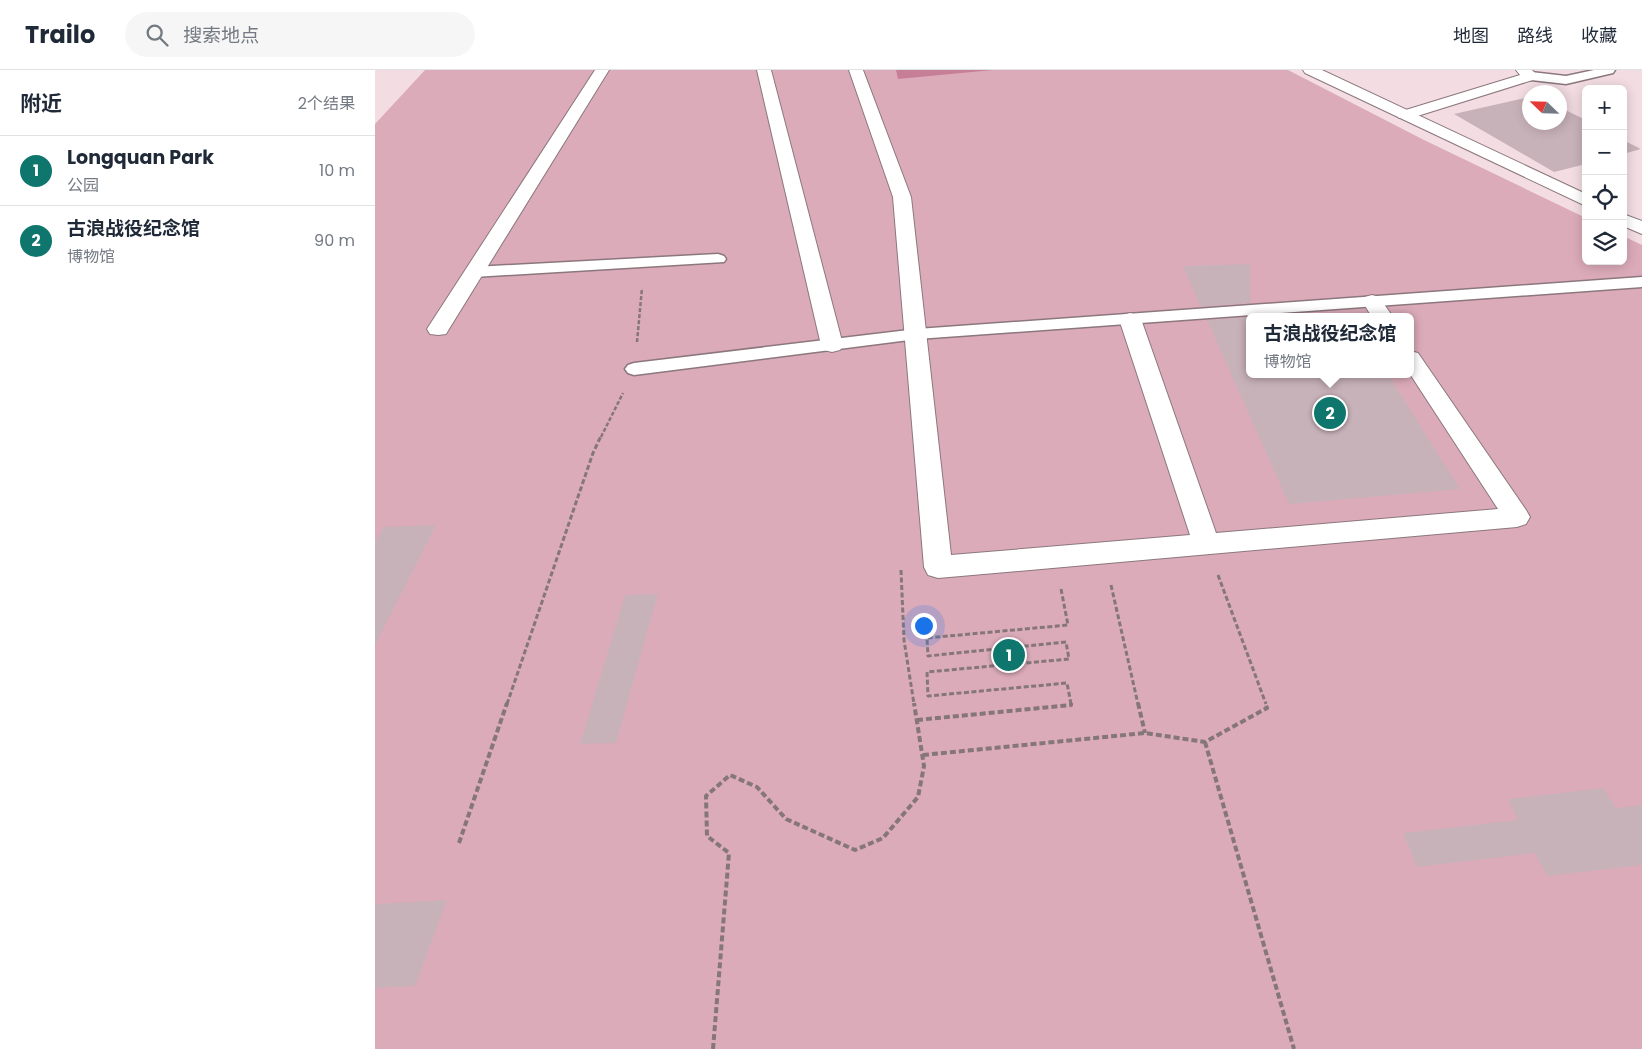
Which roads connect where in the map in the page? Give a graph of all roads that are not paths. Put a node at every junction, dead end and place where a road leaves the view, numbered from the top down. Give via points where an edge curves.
1 (602, 70) edge
2 (764, 70) edge
3 (856, 70) edge
4 (1309, 70) edge
5 (1609, 70) edge
6 (1527, 73) edge
7 (1405, 115) junction
8 (1582, 199) edge
9 (1625, 220) edge
10 (1642, 228) edge
11 (718, 259) dead end
12 (474, 272) junction
13 (1642, 282) edge
14 (1377, 309) edge
15 (1278, 313) edge
16 (1246, 314) edge
17 (1130, 319) junction
18 (438, 328) dead end
19 (917, 334) junction
20 (832, 345) junction
21 (1414, 364) edge
22 (634, 369) road end
23 (1207, 544) junction

1 - 12 street
2 - 20 street
3 - 19 street via 903,197
4 - 7 street
5 - 6 lane via 1566,80
6 - 7 street
7 - 8 street
9 - 10 street
11 - 12 lane
12 - 18 street
13 - 14 lane
14 - 15 lane
16 - 17 lane
17 - 19 lane
17 - 23 street
19 - 20 lane
19 - 23 street via 938,567
20 - 22 lane
21 - 23 street via 1517,518

